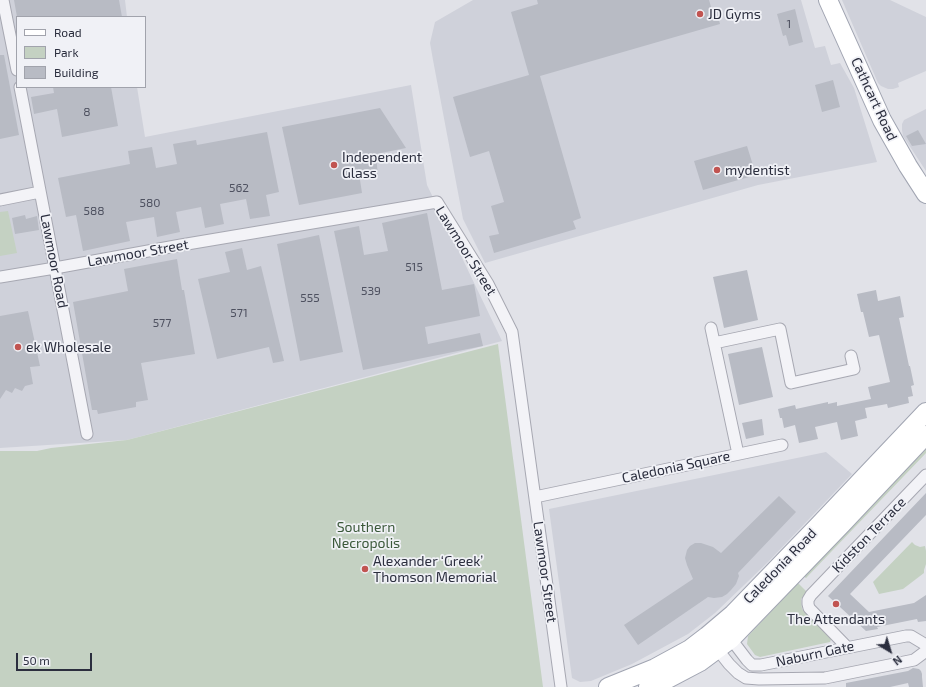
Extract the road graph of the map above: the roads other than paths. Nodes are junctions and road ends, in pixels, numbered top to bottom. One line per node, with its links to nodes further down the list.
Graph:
1 (4, 0): 3 (street)
2 (828, 0): 6 (main road, Cathcart Road)
3 (16, 65)
4 (20, 88): 5 (street, Lawmoor Road)
5 (40, 192): 7 (street); 8 (street, Lawmoor Road)
6 (926, 194)
7 (0, 200)
8 (55, 268): 9 (street, Lawmoor Street); 14 (street, Lawmoor Road); 19 (street, Lawmoor Street)
9 (0, 277)
10 (711, 328): 11 (street, Caledonia Square)
11 (714, 343): 12 (street); 17 (street, Caledonia Square)
12 (852, 356)
13 (926, 412): 20 (main road, Caledonia Road)
14 (87, 434)
15 (926, 435): 20 (main road, Caledonia Road)
16 (782, 445): 17 (street)
17 (738, 454): 19 (street, Caledonia Square)
18 (926, 475): 22 (street, Kidston Terrace)
19 (535, 497): 25 (street, Lawmoor Street)
20 (719, 637): 22 (street, Naburn Gate); 24 (street, Naburn Gate); 26 (main road, Caledonia Road); 27 (main road, Caledonia Road)
21 (926, 645): 22 (street, Naburn Gate)
22 (847, 647)
23 (926, 651): 24 (street, Naburn Gate)
24 (807, 683)
25 (561, 687)
26 (608, 687)
27 (648, 687)

